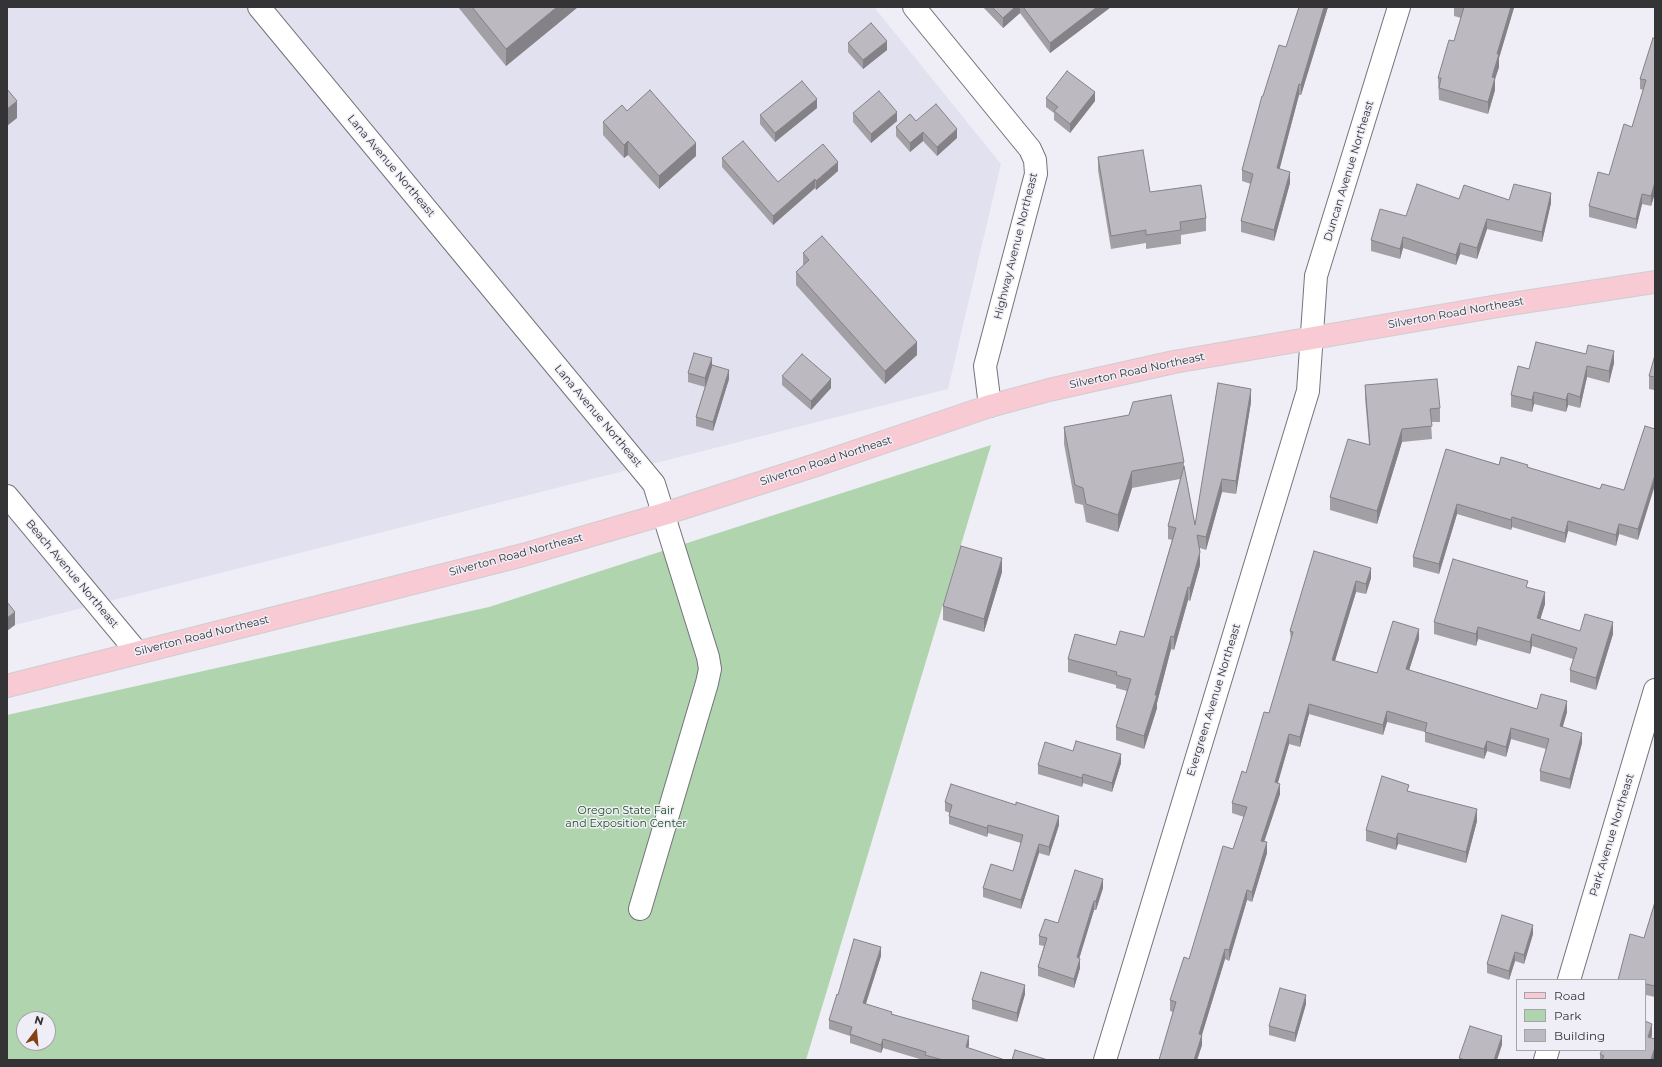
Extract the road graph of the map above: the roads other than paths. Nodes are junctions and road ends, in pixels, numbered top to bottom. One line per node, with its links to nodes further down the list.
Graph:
1 (259, 7): 8 (street, Lana Avenue Northeast)
2 (914, 7): 6 (street, Highway Avenue Northeast)
3 (1399, 7): 5 (street, Duncan Avenue Northeast)
4 (1655, 282): 5 (main road, Silverton Road Northeast)
5 (1312, 338): 6 (main road, Silverton Road Northeast); 14 (street, Evergreen Avenue Northeast)
6 (990, 406): 8 (main road, Silverton Road Northeast)
7 (7, 496): 9 (street, Beach Avenue Northeast)
8 (664, 514): 9 (main road, Silverton Road Northeast); 12 (street, Lana Avenue Northeast)
9 (137, 652): 10 (main road, Silverton Road Northeast)
10 (7, 686)
11 (1655, 690): 13 (street, Park Avenue Northeast)
12 (640, 909)
13 (1570, 979)
14 (1105, 1060)

